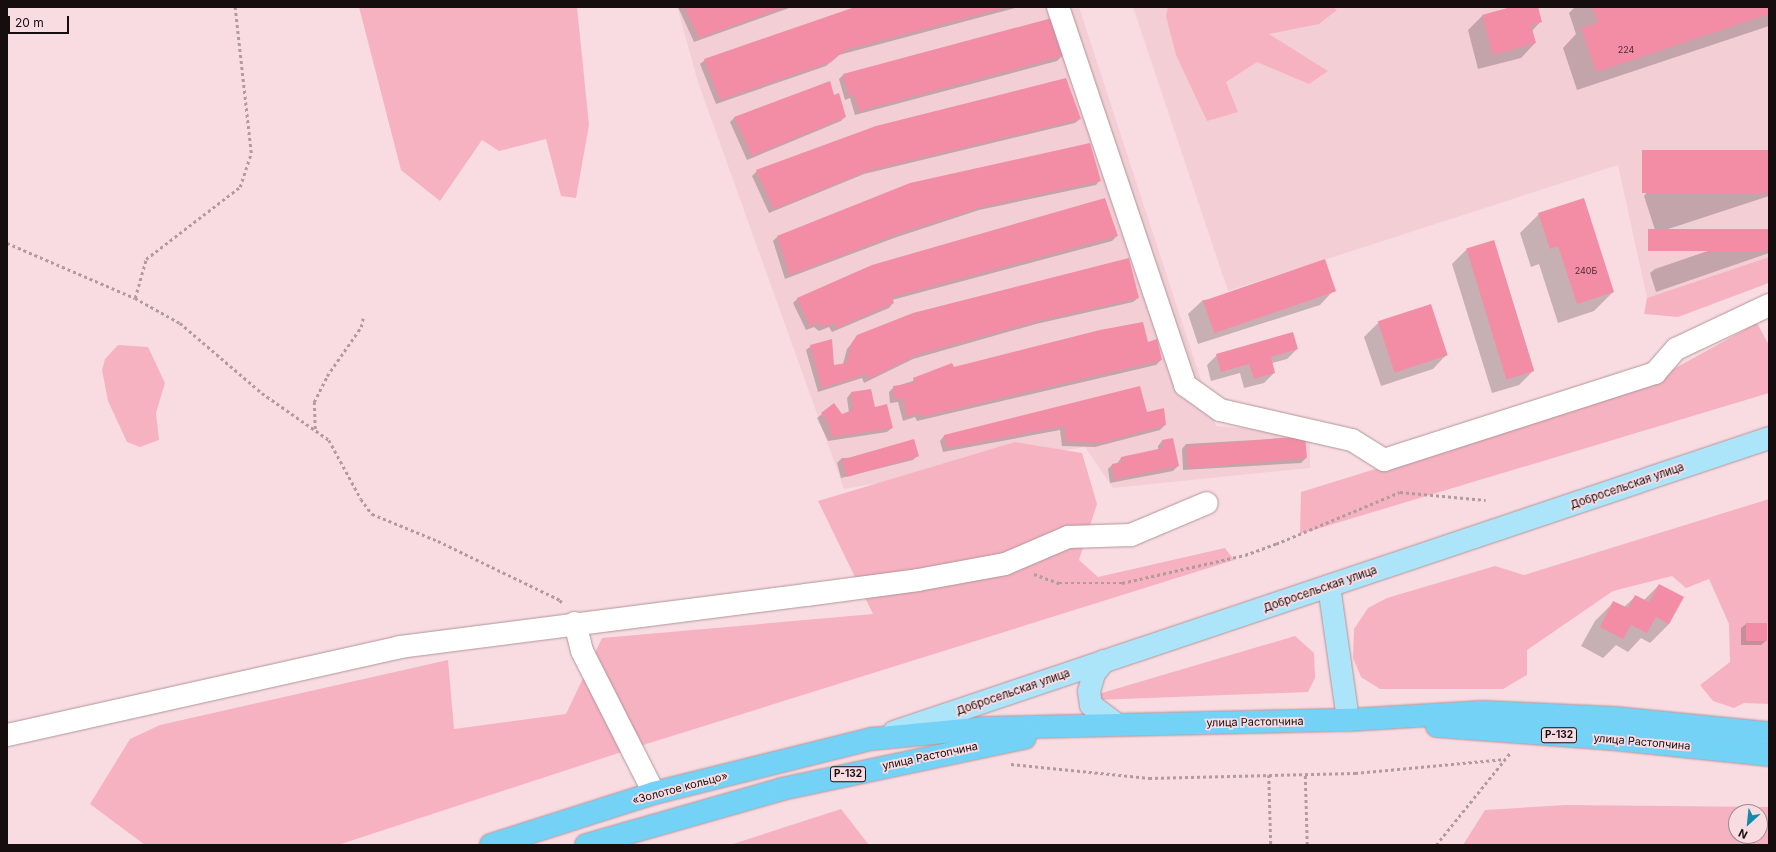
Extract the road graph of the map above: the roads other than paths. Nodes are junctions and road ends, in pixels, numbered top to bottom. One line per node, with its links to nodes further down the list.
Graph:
1 (1058, 7): 2 (lane)
2 (1769, 305)
3 (1769, 438): 5 (main road, Добросельская улица)
4 (1207, 503): 6 (lane)
5 (1329, 586): 7 (main road, Добросельская улица); 8 (main road)
6 (575, 623): 11 (lane); 14 (lane)
7 (1104, 661): 9 (main road); 12 (main road, Добросельская улица)
8 (1348, 720): 9 (highway, улица Растопчина / Р-132); 10 (highway, улица Растопчина / Р-132); 13 (highway, улица Растопчина / Р-132)
9 (1115, 723): 12 (highway, улица Растопчина / Р-132); 16 (highway, улица Растопчина / Р-132)
10 (1769, 732)
11 (7, 735)
12 (871, 739): 14 (highway, «Золотое кольцо» / Р-132)
13 (1769, 755)
14 (654, 793): 15 (highway, «Золотое кольцо» / Р-132)
15 (491, 845)
16 (586, 845)

